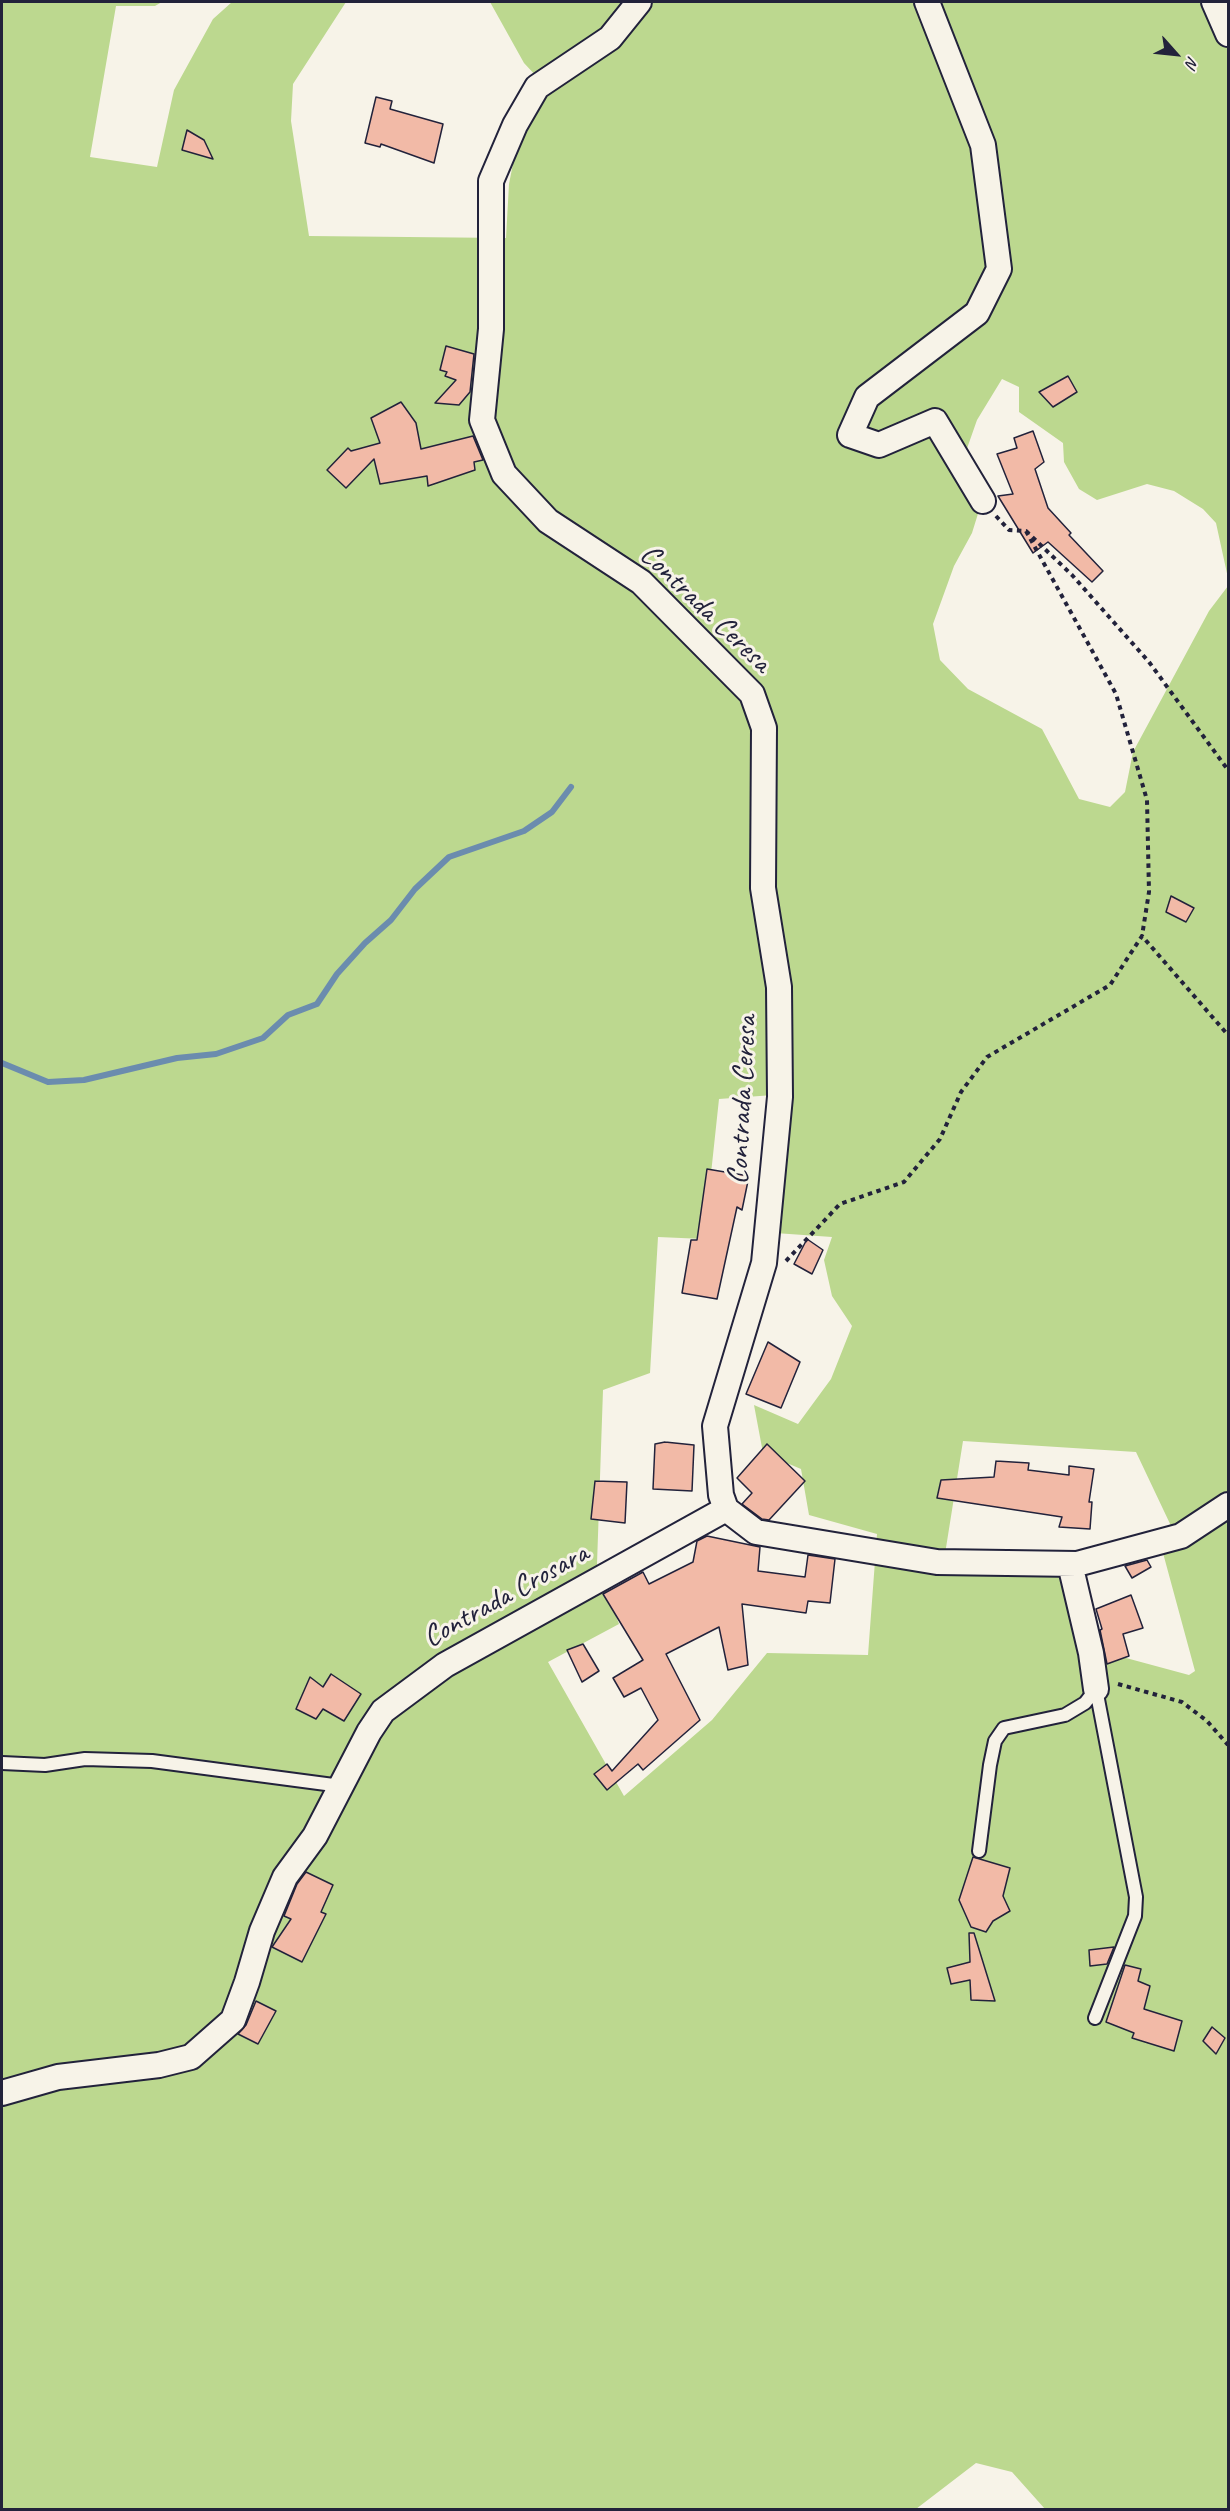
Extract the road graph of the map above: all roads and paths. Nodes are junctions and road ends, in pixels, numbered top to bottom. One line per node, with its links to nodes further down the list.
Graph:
1 (639, 2): 12 (street, Contrada Ceresa)
2 (927, 2): 5 (street)
3 (1214, 2): 4 (street)
4 (1228, 34)
5 (983, 501): 6 (path)
6 (1026, 531): 7 (path); 8 (path)
7 (1228, 770)
8 (1142, 936): 9 (path); 10 (path)
9 (1228, 1035)
10 (783, 1267)
11 (1228, 1505): 13 (street)
12 (726, 1509): 13 (street); 17 (street, Contrada Crosara)
13 (1070, 1564): 14 (street)
14 (1095, 1683): 15 (path); 18 (lane); 19 (lane)
15 (1228, 1745)
16 (2, 1763): 17 (lane)
17 (341, 1786): 20 (street, Contrada Crosara)
18 (979, 1851)
19 (1095, 2018)
20 (2, 2093)

